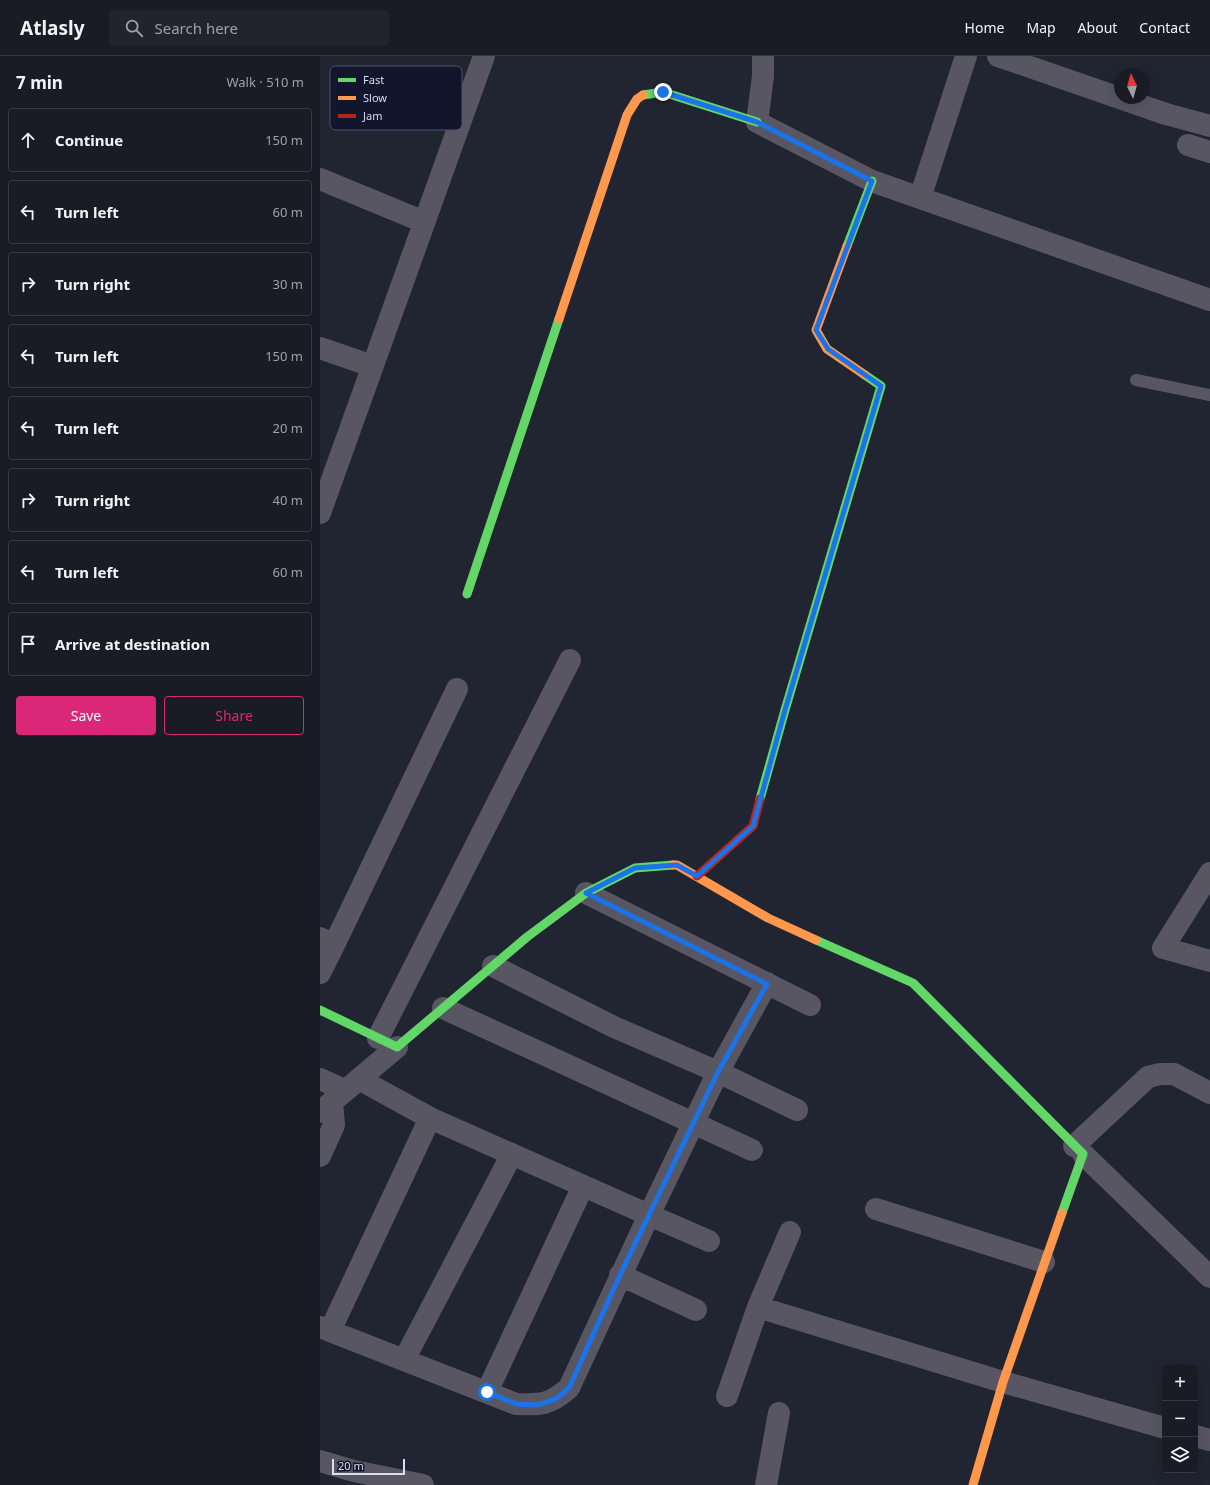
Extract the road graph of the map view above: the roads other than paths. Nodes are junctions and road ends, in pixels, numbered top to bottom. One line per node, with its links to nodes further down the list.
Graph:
1 (484, 56): 5 (street)
2 (763, 56): 6 (street)
3 (966, 56): 13 (street)
4 (998, 56): 7 (street)
5 (462, 117)
6 (757, 122): 12 (street); 21 (street)
7 (1210, 126)
8 (457, 130): 14 (street)
9 (1188, 145): 10 (street)
10 (1210, 152)
11 (320, 179): 14 (street)
12 (872, 181): 13 (street); 25 (street)
13 (920, 198): 15 (street)
14 (424, 222): 17 (street)
15 (1210, 300)
16 (320, 348): 17 (street)
17 (372, 366): 20 (street)
18 (1136, 380): 19 (lane)
19 (1210, 395)
20 (320, 513)
21 (467, 594)
22 (570, 660): 35 (street)
23 (457, 689): 27 (street)
24 (1210, 873): 28 (street)
25 (697, 876): 26 (street); 45 (street)
26 (586, 893): 29 (street); 31 (street)
27 (327, 942): 30 (street)
28 (1210, 961)
29 (493, 966): 33 (street); 37 (street)
30 (320, 973)
31 (767, 984): 32 (street); 37 (street)
32 (810, 1005)
33 (443, 1008): 36 (street); 43 (street)
34 (320, 1010): 35 (street)
35 (378, 1038): 36 (street)
36 (397, 1047): 40 (street)
37 (718, 1072): 41 (street); 43 (street)
38 (320, 1079): 40 (street)
39 (1210, 1093): 45 (street)
40 (339, 1096): 42 (street); 47 (street)
41 (797, 1110)
42 (430, 1118): 46 (street); 58 (street)
43 (693, 1124): 44 (street); 50 (street)
44 (752, 1150)
45 (1078, 1150): 53 (street); 55 (street)
46 (512, 1154): 48 (street); 59 (street)
47 (320, 1156)
48 (583, 1186): 50 (street); 61 (street)
49 (876, 1209): 53 (street)
50 (649, 1215): 52 (street); 54 (street)
51 (790, 1232): 56 (street)
52 (709, 1241)
53 (1044, 1262): 60 (street)
54 (620, 1275): 57 (street); 61 (street)
55 (1210, 1277)
56 (758, 1307): 60 (street); 62 (street)
57 (696, 1310)
58 (325, 1329): 59 (street)
59 (404, 1360): 61 (street)
60 (1003, 1382): 64 (street); 71 (street)
61 (487, 1392)
62 (727, 1396)
63 (779, 1413): 70 (street)
64 (1162, 1427)
65 (1198, 1437): 66 (street)
66 (1210, 1440)
67 (320, 1461): 68 (street)
68 (351, 1478): 69 (street)
69 (423, 1485)
70 (766, 1485)
71 (973, 1485)

